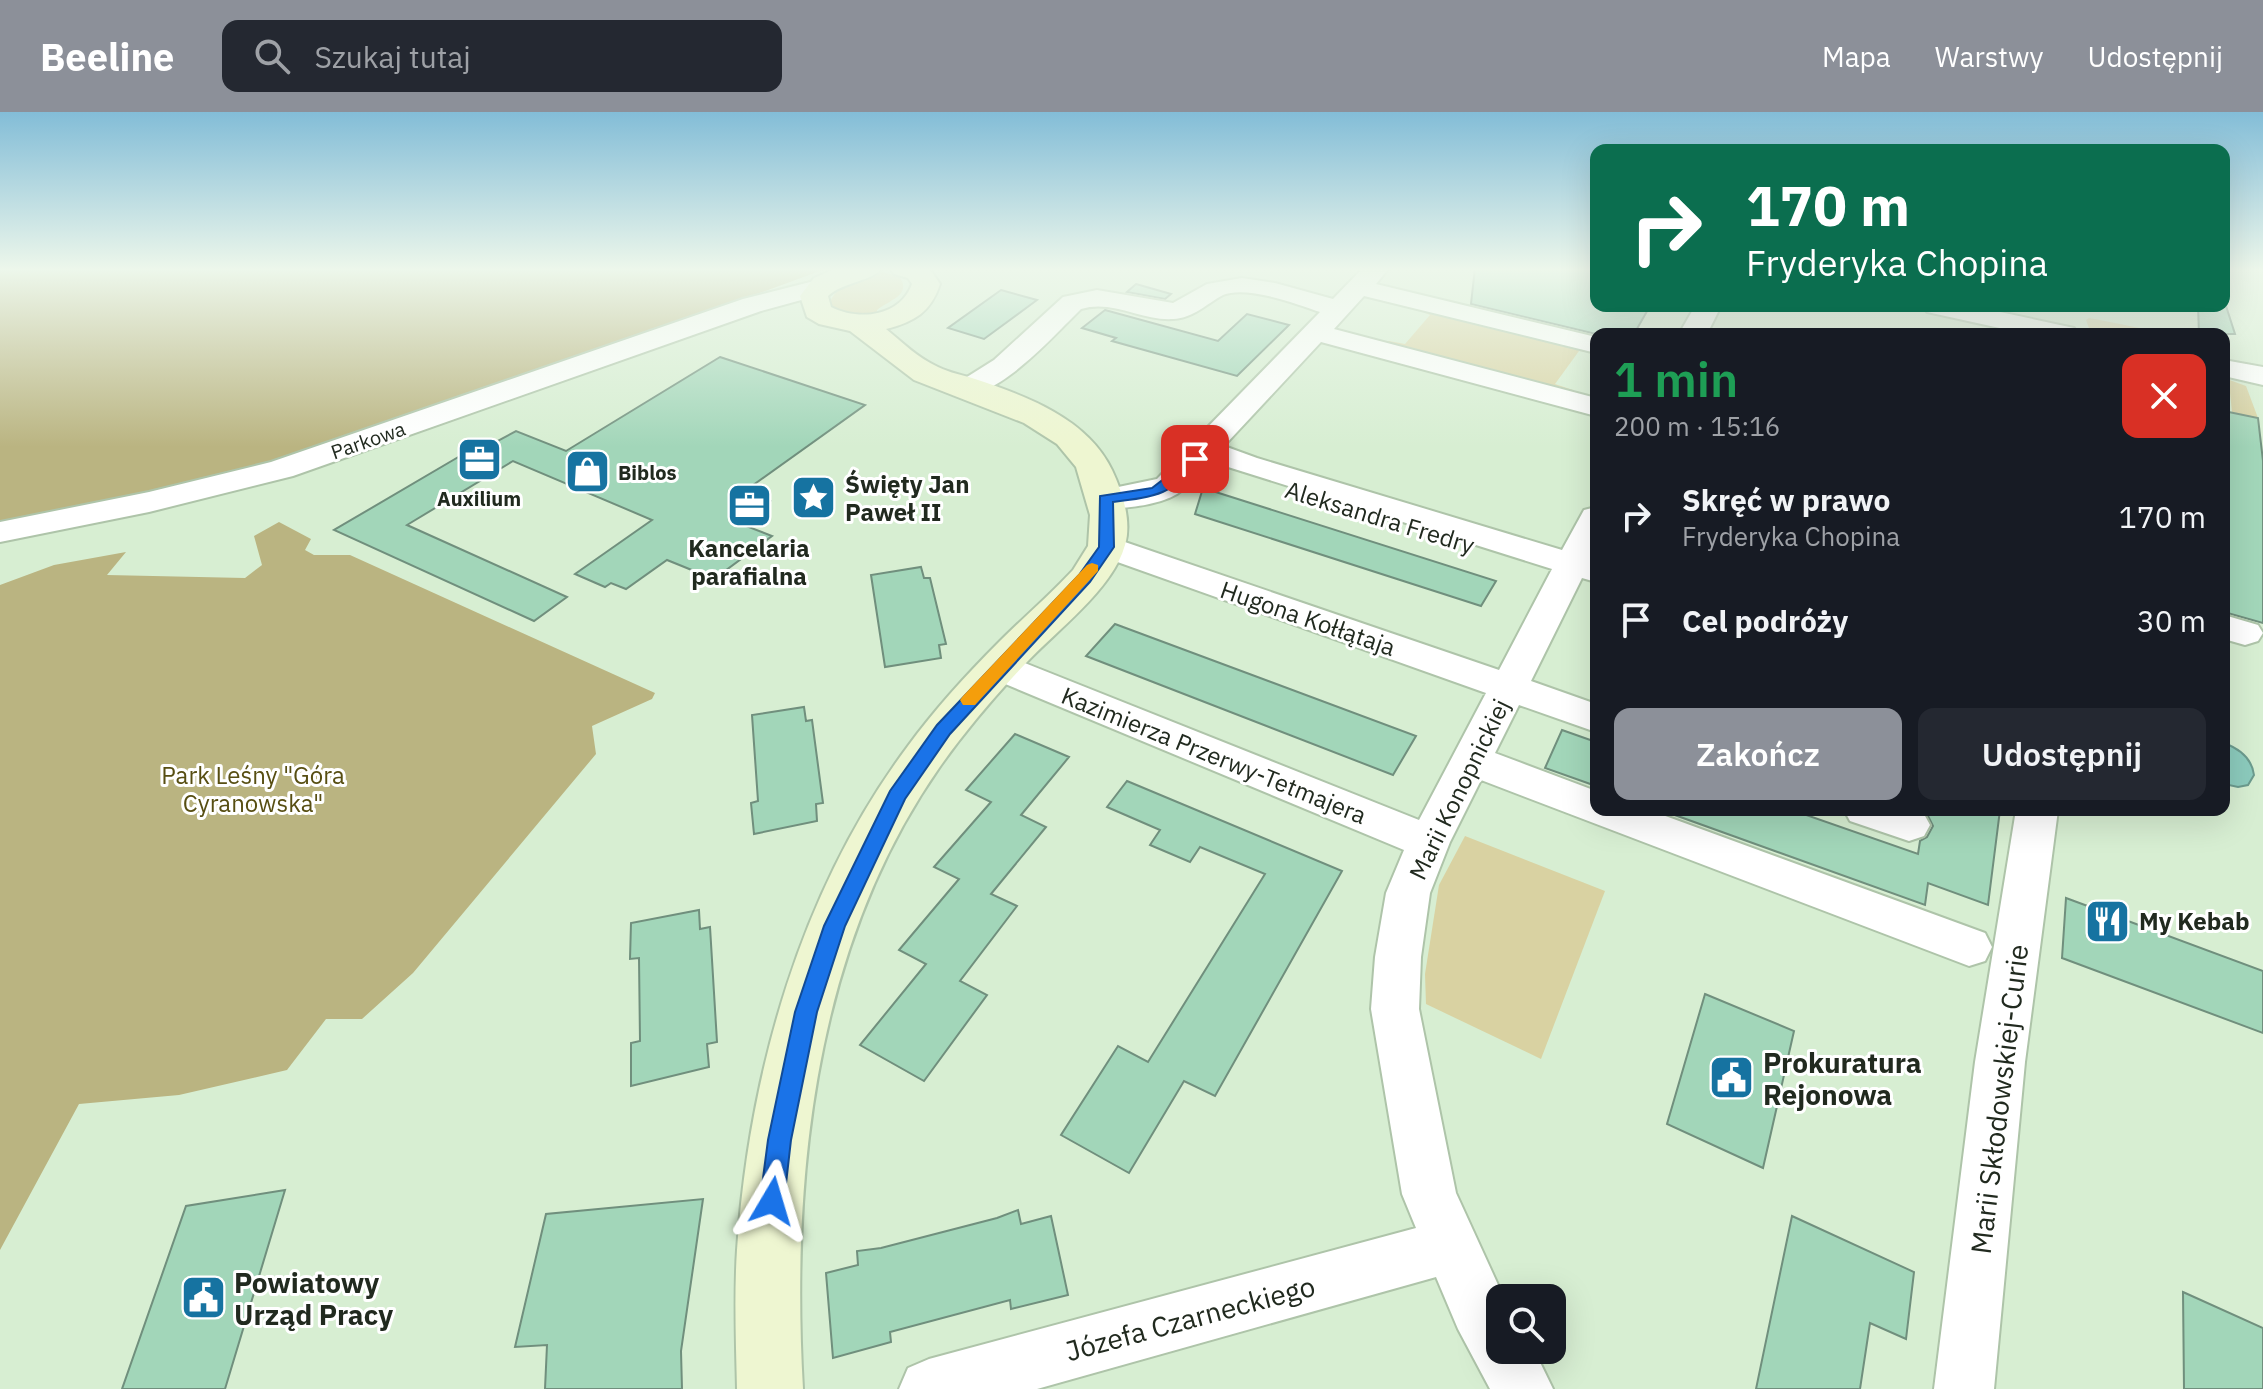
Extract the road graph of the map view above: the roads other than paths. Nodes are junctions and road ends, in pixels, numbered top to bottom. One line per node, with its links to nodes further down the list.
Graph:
1 (693, 328): 15 (street, Parkowa)
2 (864, 328): 11 (street)
3 (903, 328): 11 (street)
4 (1046, 328): 11 (street)
5 (1318, 328): 7 (street)
6 (1537, 328): 8 (street)
7 (1314, 332): 12 (street); 13 (street)
8 (1590, 343)
9 (2230, 369): 10 (street)
10 (2263, 376)
11 (964, 386): 14 (street)
12 (1590, 405)
13 (1208, 445): 14 (street); 18 (street, Aleksandra Fredry)
14 (1105, 499): 17 (street)
15 (0, 532)
16 (1590, 533): 18 (street, Marii Konopnickiej)
17 (1107, 547): 19 (street); 20 (street, Hugona Kołłątaja)
18 (1577, 569): 20 (street, Marii Konopnickiej)
19 (999, 667): 28 (street, Kazimierza Przerwy-Tetmajera); 31 (street)
20 (1509, 688): 21 (street, Hugona Kołłątaja); 22 (street, Marii Konopnickiej)
21 (1590, 716)
22 (1470, 760): 23 (street); 28 (street, Marii Konopnickiej)
23 (1590, 805)
24 (1620, 816): 29 (street)
25 (1883, 816): 27 (street)
26 (2036, 816): 34 (street, Marii Skłodowskiej-Curie)
27 (1909, 825)
28 (1429, 842): 30 (street, Marii Konopnickiej)
29 (1969, 947)
30 (1449, 1244): 32 (street, Józefa Czarneckiego); 33 (street, Marii Konopnickiej)
31 (770, 1389)
32 (929, 1389)
33 (1523, 1389)
34 (1964, 1389)

